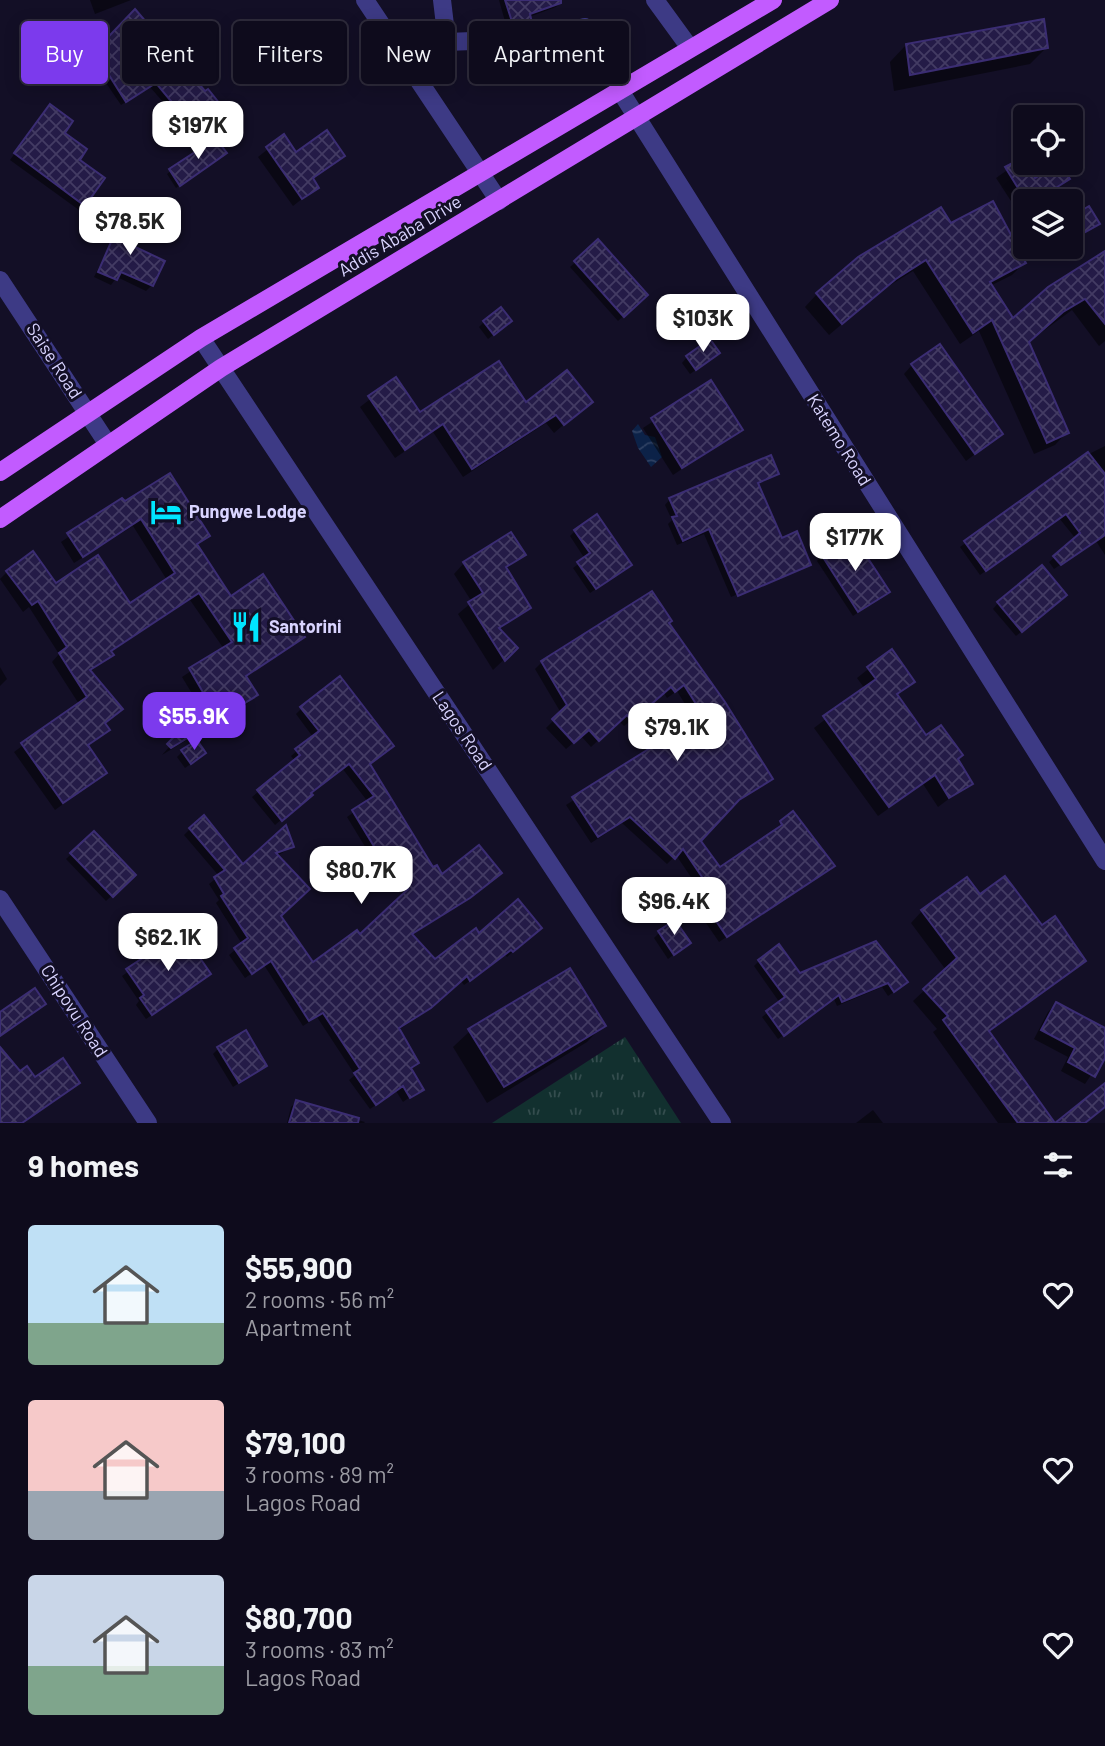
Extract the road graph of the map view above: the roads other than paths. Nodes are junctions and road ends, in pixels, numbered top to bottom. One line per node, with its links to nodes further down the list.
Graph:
1 (365, 0): 6 (street)
2 (442, 0): 7 (street)
3 (773, 0): 8 (main road, Addis Ababa Drive)
4 (830, 0): 11 (main road, Addis Ababa Drive)
5 (664, 3): 8 (street)
6 (379, 21)
7 (444, 21)
8 (690, 48): 10 (main road, Addis Ababa Drive)
9 (422, 84): 12 (street)
10 (619, 89): 11 (street, Katemo Road); 12 (main road, Addis Ababa Drive)
11 (634, 116): 13 (main road, Addis Ababa Drive); 21 (street, Katemo Road)
12 (482, 171): 13 (street); 15 (main road, Addis Ababa Drive)
13 (499, 201): 16 (main road, Addis Ababa Drive)
14 (0, 280): 17 (street, Saise Road)
15 (201, 338): 16 (street, Lagos Road); 17 (main road, Addis Ababa Drive)
16 (221, 368): 18 (main road, Addis Ababa Drive); 24 (street, Lagos Road)
17 (87, 412): 18 (street, Saise Road); 19 (main road, Addis Ababa Drive)
18 (107, 443): 20 (main road, Addis Ababa Drive)
19 (0, 472)
20 (0, 519)
21 (1105, 861)
22 (0, 899): 23 (street, Chipovu Road)
23 (148, 1123)
24 (722, 1123)

